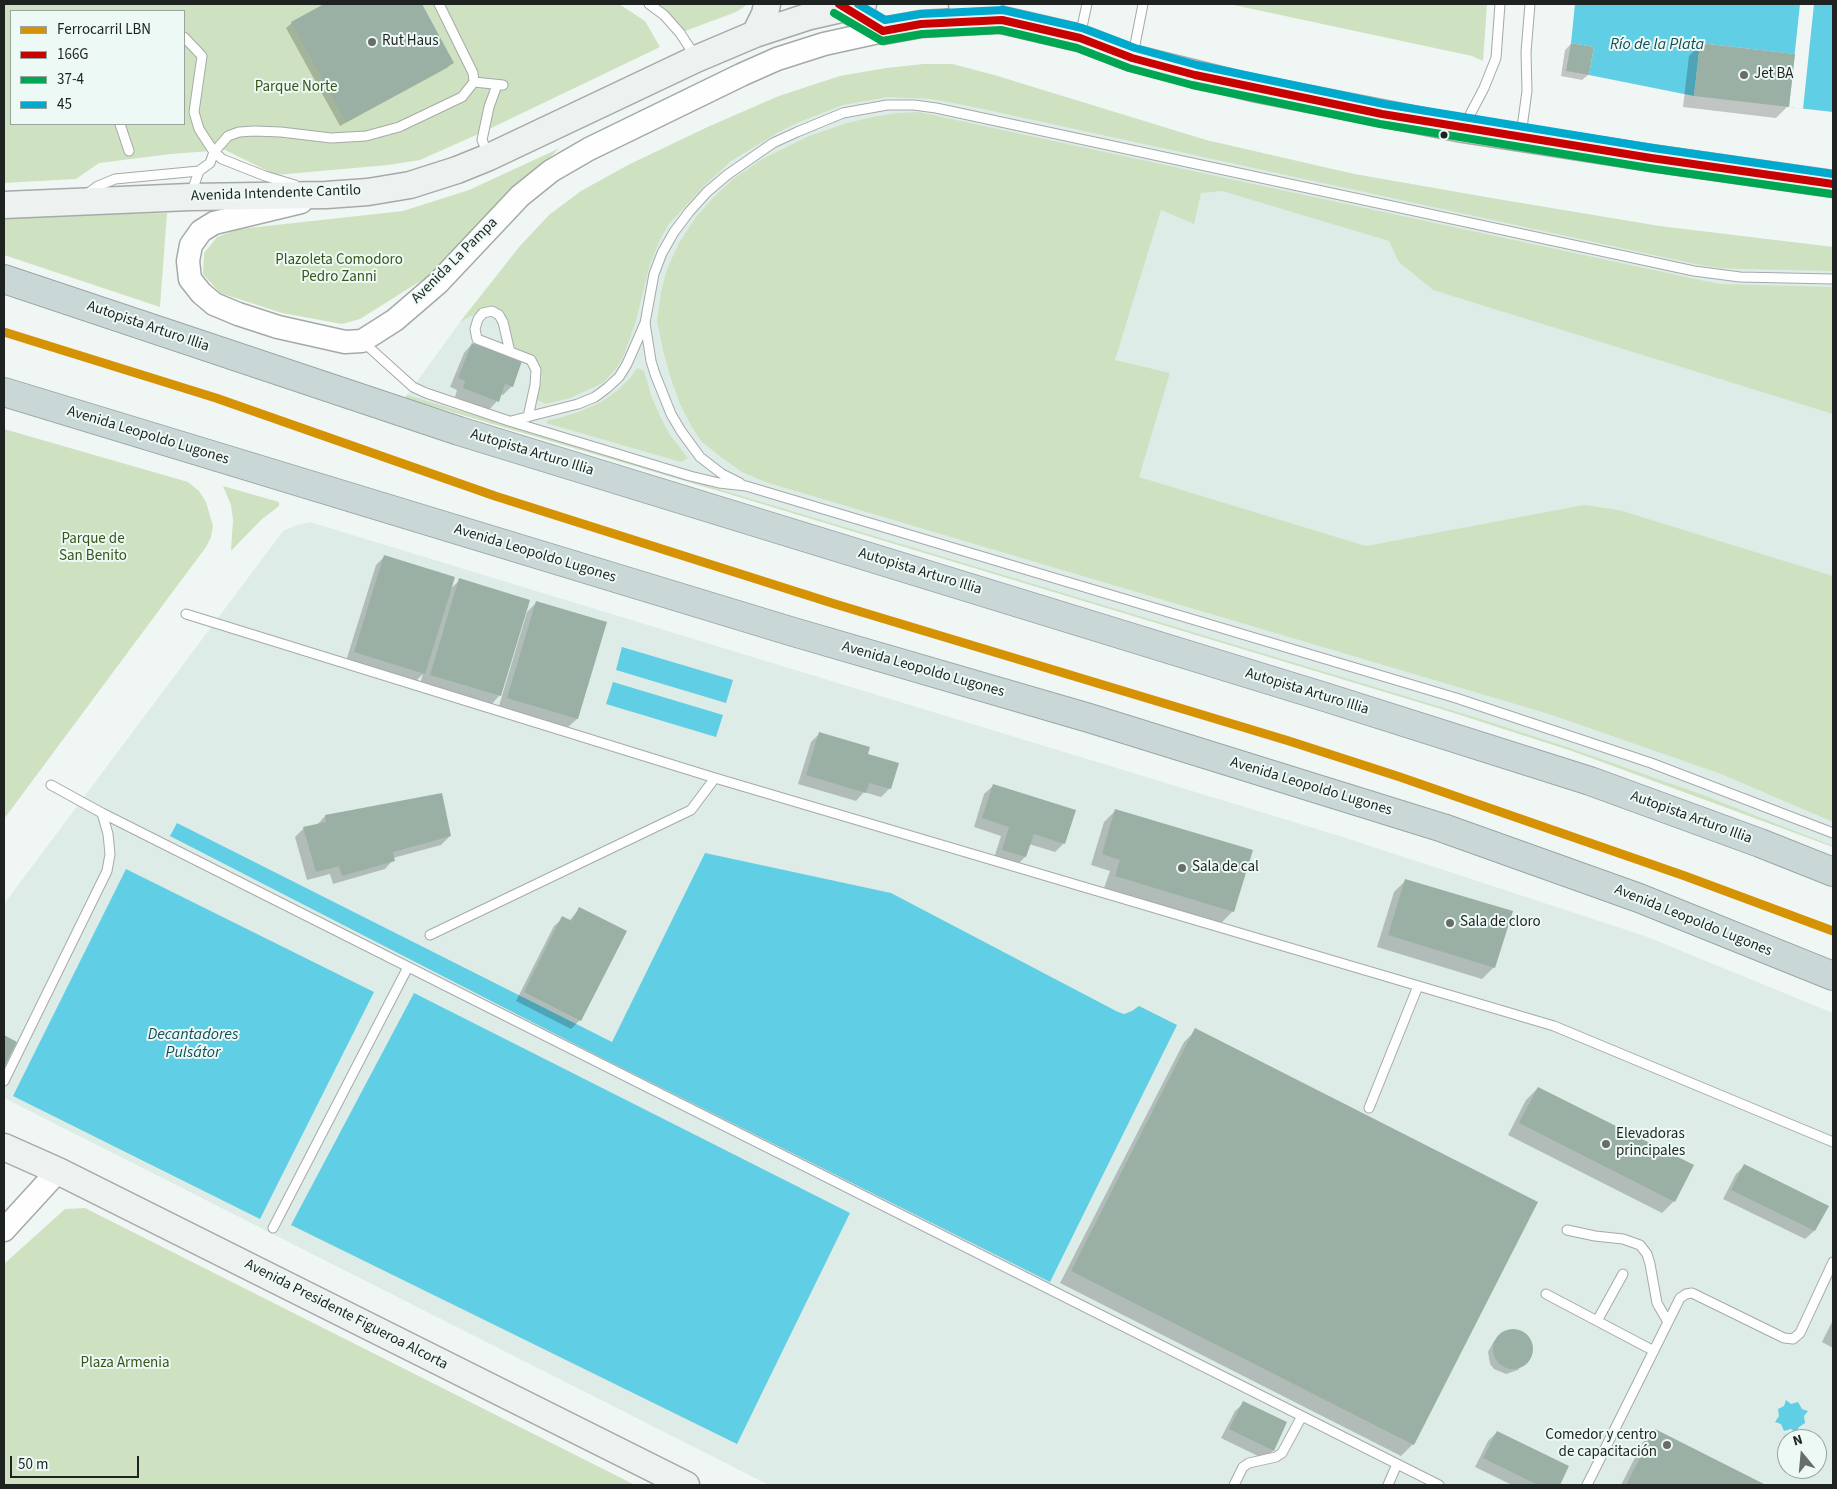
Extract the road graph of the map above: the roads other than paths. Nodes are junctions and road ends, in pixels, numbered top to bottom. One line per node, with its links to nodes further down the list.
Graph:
1 (440, 4): 17 (lane)
2 (650, 4): 16 (lane)
3 (767, 4): 12 (main road)
4 (962, 4): 10 (main road)
5 (1088, 4): 14 (lane)
6 (1144, 4): 15 (lane)
7 (1500, 4): 19 (lane)
8 (1530, 4): 20 (lane)
9 (849, 5): 11 (main road); 12 (main road)
10 (1002, 20): 11 (main road); 14 (main road)
11 (883, 31): 33 (street, Avenida La Pampa)
12 (755, 34): 16 (main road, Avenida Intendente Cantilo)
13 (185, 38): 22 (lane)
14 (1080, 38): 15 (main road)
15 (1132, 58): 19 (main road)
16 (696, 59): 23 (main road, Avenida Intendente Cantilo)
17 (474, 82): 22 (lane); 23 (lane)
18 (120, 125): 21 (lane)
19 (1462, 128): 20 (main road)
20 (1521, 138): 25 (main road)
21 (129, 151)
22 (214, 152): 24 (lane); 26 (lane)
23 (489, 157): 26 (main road, Avenida Intendente Cantilo)
24 (199, 171): 27 (lane); 28 (lane)
25 (1833, 184)
26 (326, 195): 27 (main road, Avenida Intendente Cantilo); 33 (street)
27 (190, 197): 28 (main road, Avenida Intendente Cantilo)
28 (79, 202): 29 (main road, Avenida Intendente Cantilo)
29 (4, 204)
30 (4, 279): 44 (highway, Autopista Arturo Illia)
31 (1833, 279): 32 (lane)
32 (645, 323): 36 (lane); 38 (lane)
33 (362, 341): 37 (lane)
34 (510, 352): 34 (lane); 36 (lane)
35 (4, 392): 47 (highway, Avenida Leopoldo Lugones)
36 (528, 417): 37 (lane)
37 (509, 421): 38 (lane)
38 (746, 486): 43 (lane)
39 (186, 614): 40 (lane)
40 (716, 778): 45 (lane); 48 (lane)
41 (51, 785): 42 (lane)
42 (102, 813): 46 (lane); 49 (lane)
43 (1833, 833)
44 (1833, 872)
45 (430, 935)
46 (408, 967): 54 (lane); 63 (lane)
47 (1833, 976)
48 (1418, 986): 50 (lane); 51 (lane)
49 (4, 1081)
50 (1369, 1108)
51 (1833, 1142)
52 (4, 1147): 53 (main road, Avenida Presidente Figueroa Alcorta)
53 (58, 1171): 55 (street); 65 (main road, Avenida Presidente Figueroa Alcorta)
54 (273, 1228)
55 (4, 1230)
56 (1567, 1230): 61 (lane)
57 (1833, 1262): 61 (lane)
58 (1623, 1274): 60 (lane)
59 (1546, 1294): 60 (lane)
60 (1597, 1321): 62 (lane)
61 (1668, 1322): 62 (lane)
62 (1654, 1351): 69 (lane)
63 (1302, 1416): 64 (lane); 66 (lane)
64 (1397, 1464): 67 (lane); 68 (lane)
65 (686, 1485)
66 (1234, 1485)
67 (1388, 1485)
68 (1439, 1485)
69 (1587, 1485)

